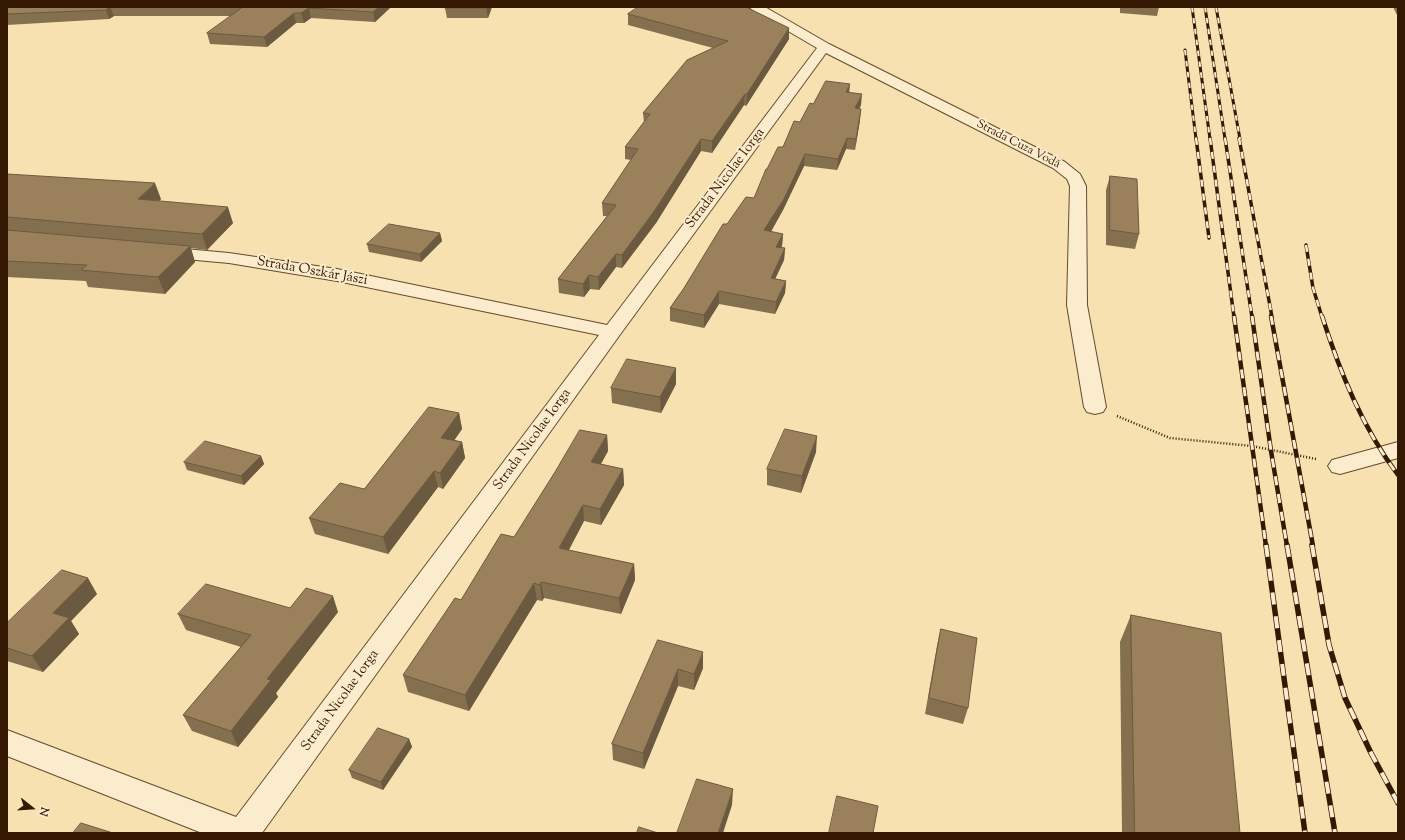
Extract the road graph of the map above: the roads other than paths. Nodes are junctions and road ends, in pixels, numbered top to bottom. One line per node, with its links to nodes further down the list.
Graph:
1 (756, 7): 2 (street, Strada Cuza Vodă)
2 (824, 47): 4 (street, Strada Nicolae Iorga); 5 (street, Strada Cuza Vodă)
3 (150, 251): 4 (street, Strada Oszkár Jászi)
4 (612, 332): 10 (street, Strada Nicolae Iorga)
5 (1095, 407)
6 (1398, 450): 7 (street)
7 (1340, 466)
8 (7, 744): 9 (street)
9 (240, 833)
10 (243, 833)

